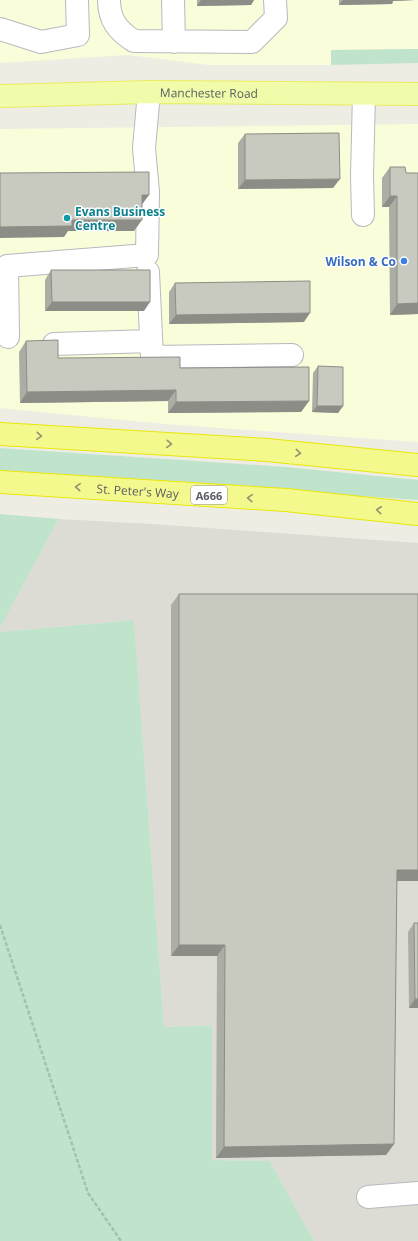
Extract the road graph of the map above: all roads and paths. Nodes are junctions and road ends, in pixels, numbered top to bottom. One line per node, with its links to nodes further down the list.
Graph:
1 (77, 0): 5 (lane)
2 (109, 0): 6 (lane)
3 (173, 0): 6 (lane)
4 (275, 0): 6 (lane)
5 (0, 29)
6 (174, 42)
7 (149, 92): 8 (main road, Manchester Road); 10 (main road, Manchester Road); 12 (lane)
8 (364, 94): 9 (main road, Manchester Road); 11 (lane)
9 (418, 94)
10 (0, 96)
11 (363, 215)
12 (147, 255): 13 (lane); 14 (lane)
13 (8, 338)
14 (151, 341): 15 (lane); 16 (lane)
15 (54, 344)
16 (292, 355)
17 (0, 434): 18 (highway, one-way to 18)
18 (418, 464)
19 (0, 482): 20 (highway, St. Peter's Way / A666, one-way to 19)
20 (418, 514)
21 (0, 925): 24 (path)
22 (418, 1193): 23 (lane)
23 (368, 1197)
24 (122, 1241)

